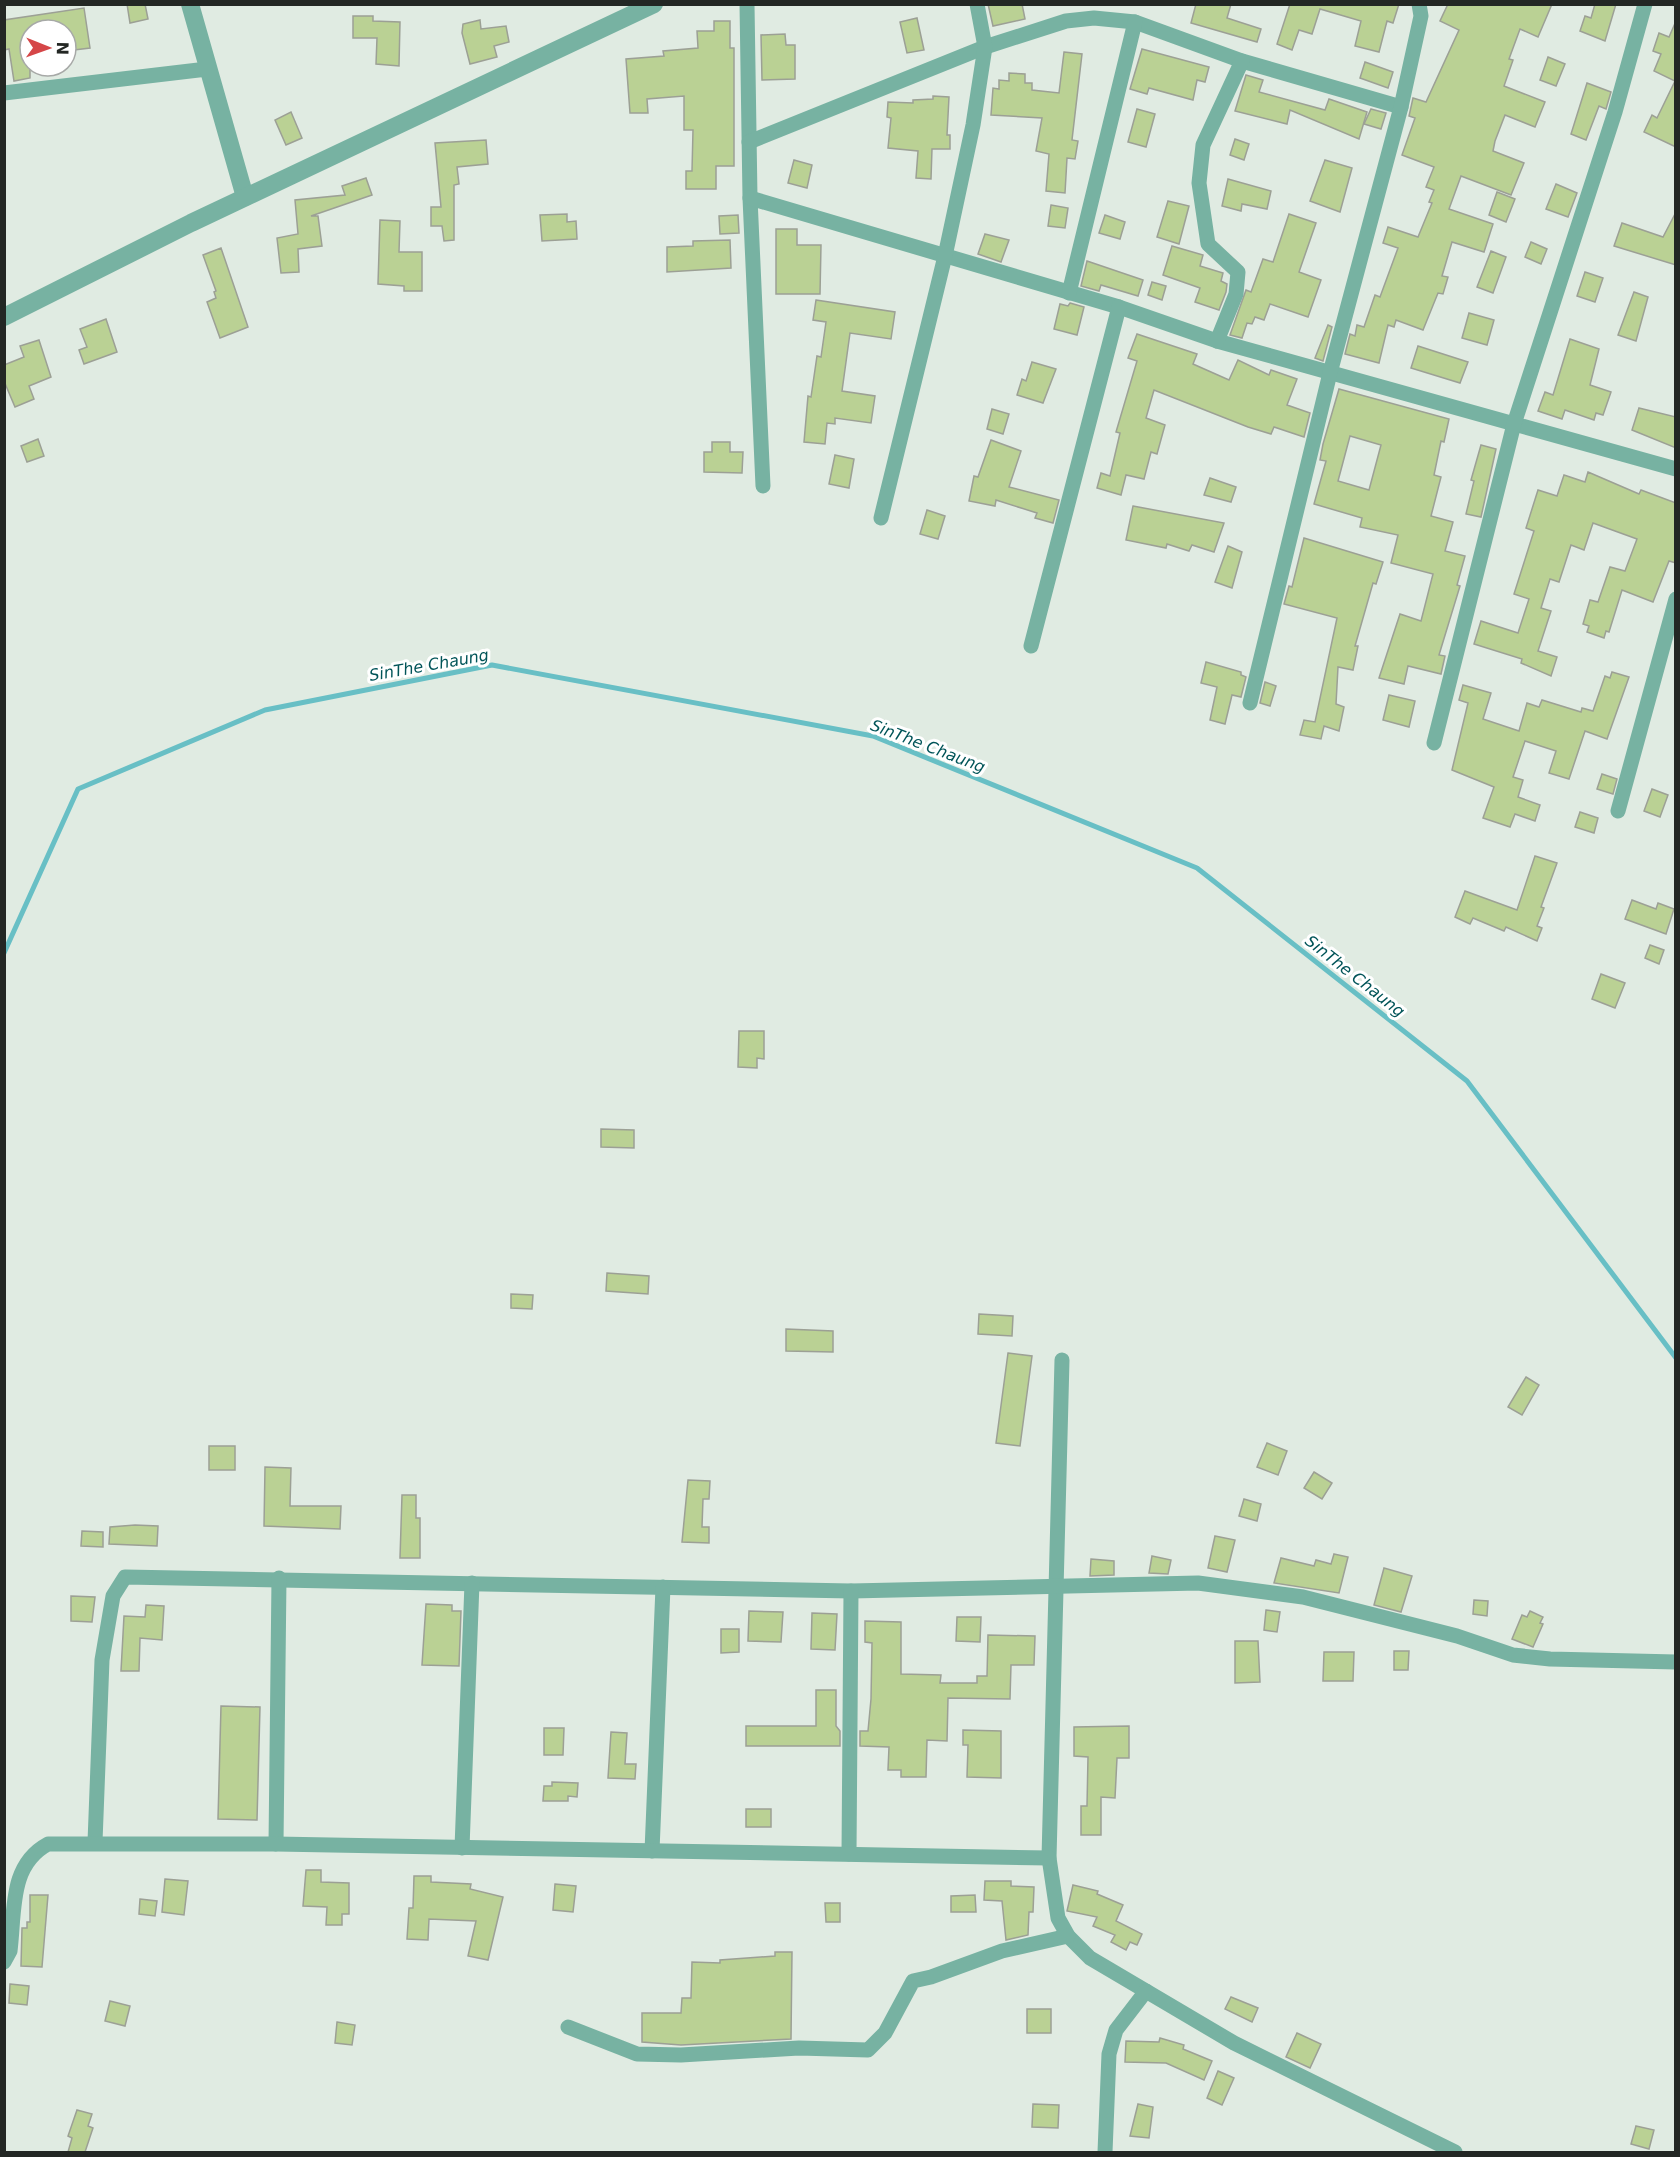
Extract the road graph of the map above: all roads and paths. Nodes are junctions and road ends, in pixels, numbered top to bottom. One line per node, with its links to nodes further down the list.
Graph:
1 (190, 4): 10 (street)
2 (654, 4): 14 (street)
3 (747, 4): 13 (street)
4 (977, 4): 8 (street)
5 (1419, 4): 12 (street)
6 (1645, 4): 22 (street)
7 (1135, 22): 8 (street); 9 (street); 17 (street)
8 (985, 47): 13 (street); 16 (street)
9 (1242, 60): 12 (street); 20 (street)
10 (207, 69): 11 (street); 14 (street)
11 (4, 93)
12 (1401, 107): 21 (street)
13 (749, 142): 15 (street)
14 (245, 197): 19 (street)
15 (750, 198): 16 (street); 24 (street)
16 (945, 256): 17 (street); 25 (street)
17 (1069, 292): 18 (street)
18 (1119, 307): 20 (street); 27 (street)
19 (4, 317)
20 (1217, 341): 21 (street)
21 (1330, 373): 22 (street); 28 (street)
22 (1514, 424): 23 (street); 29 (street)
23 (1676, 469)
24 (763, 486)
25 (881, 518)
26 (1676, 599): 30 (street)
27 (1030, 646)
28 (1250, 703)
29 (1434, 743)
30 (1618, 811)
31 (1062, 1360): 34 (street)
32 (279, 1578): 33 (street); 38 (street); 39 (street)
33 (472, 1583): 35 (street); 40 (street)
34 (1057, 1586): 36 (street); 37 (street); 43 (street)
35 (663, 1587): 36 (street); 41 (street)
36 (851, 1591): 42 (street)
37 (1676, 1662)
38 (95, 1842): 39 (street); 45 (street)
39 (276, 1844): 40 (street)
40 (462, 1848): 41 (street)
41 (652, 1851): 42 (street)
42 (849, 1854): 43 (street)
43 (1049, 1858): 44 (street)
44 (1068, 1936): 46 (street); 47 (street)
45 (4, 1962)
46 (1146, 1991): 48 (street); 49 (street)
47 (568, 2027)
48 (1105, 2152)
49 (1455, 2152)

